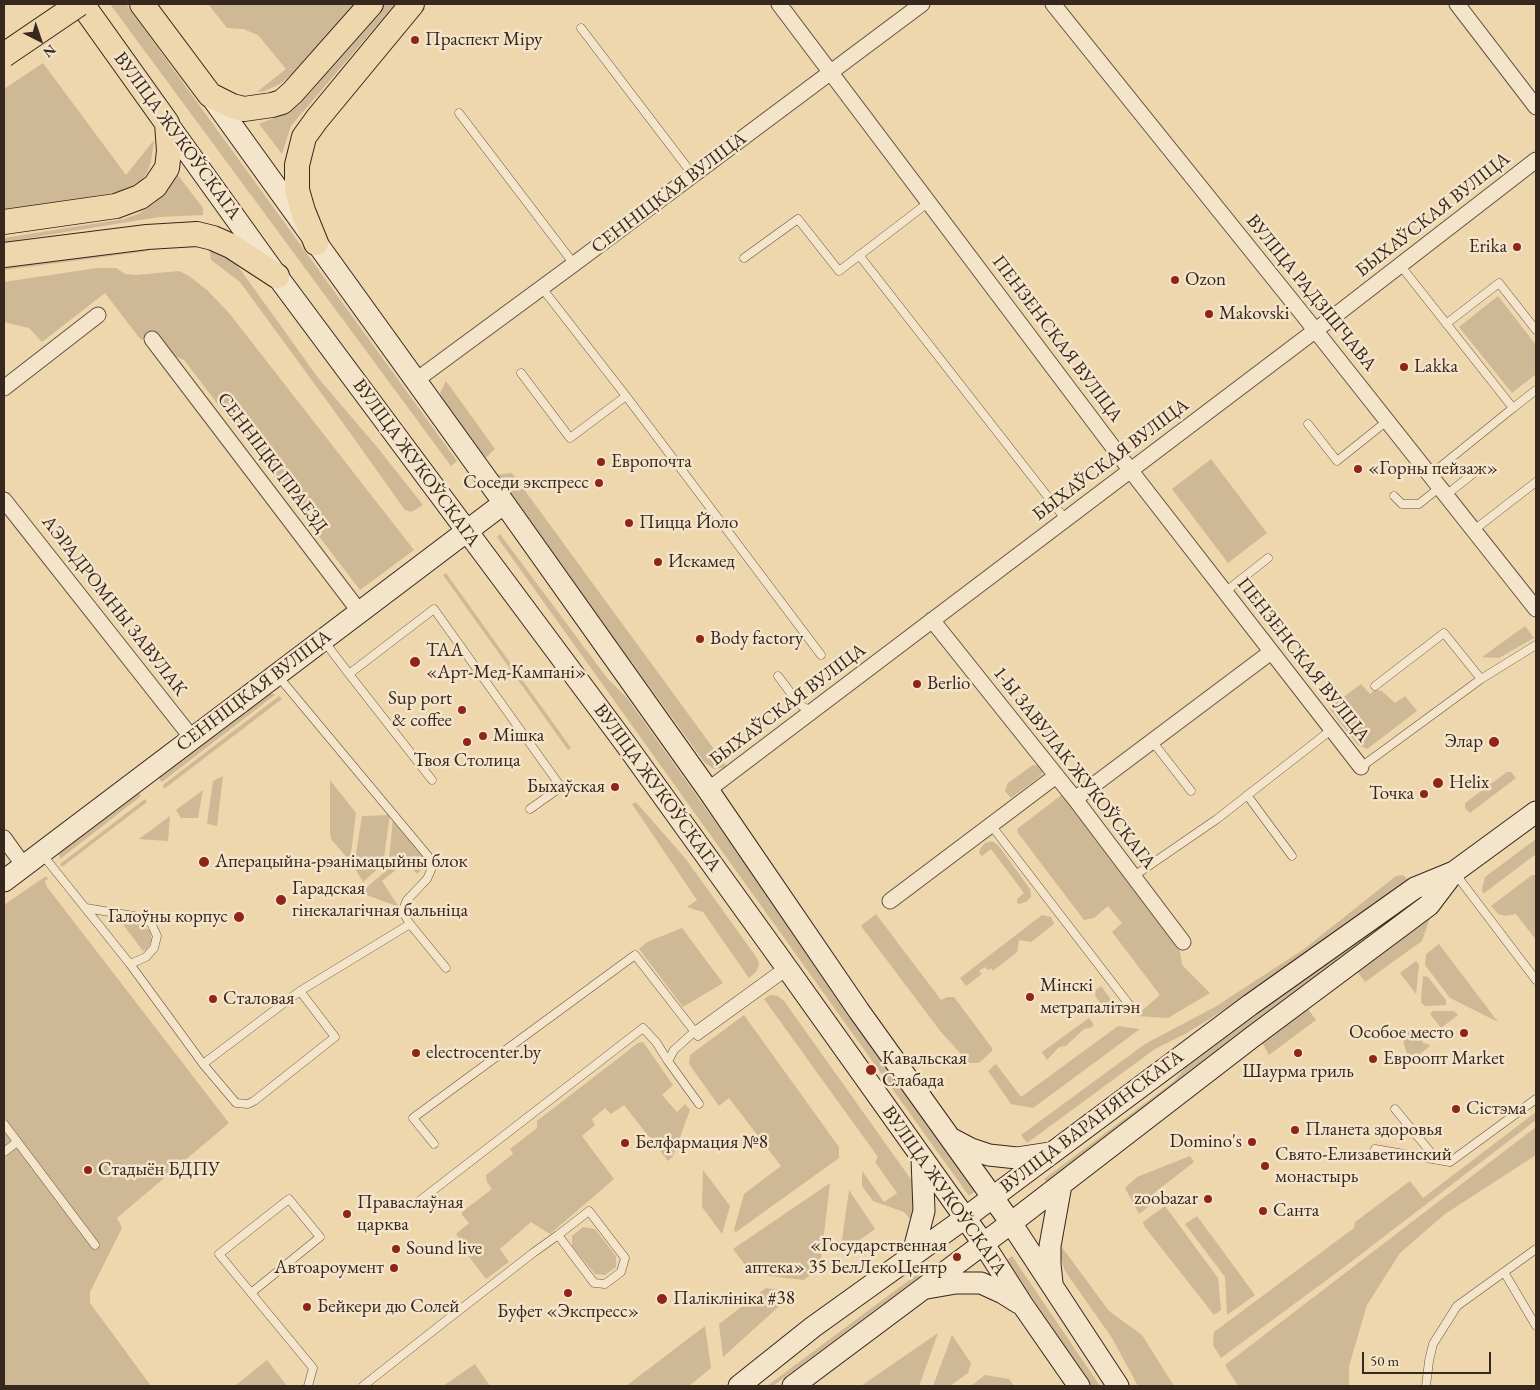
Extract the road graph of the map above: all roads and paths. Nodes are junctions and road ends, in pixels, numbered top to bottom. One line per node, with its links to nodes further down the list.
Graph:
1 (81, 4): 10 (main road, bridge); 15 (main road, ВУЛІЦА ЖУКОЎСКАГА)
2 (142, 4): 12 (main road, ВУЛІЦА ЖУКОЎСКАГА)
3 (371, 4): 12 (main road)
4 (412, 4): 20 (main road)
5 (779, 4): 11 (street, ПЕНЗЕНСКАЯ ВУЛІЦА)
6 (922, 4): 11 (street, СЕННІЦКАЯ ВУЛІЦА)
7 (1053, 4): 30 (street, ВУЛІЦА РАДЗІШЧАВА)
8 (1457, 4): 13 (street)
9 (581, 28): 17 (lane)
10 (4, 55)
11 (830, 71): 17 (street, СЕННІЦКАЯ ВУЛІЦА); 18 (street, ПЕНЗЕНСКАЯ ВУЛІЦА)
12 (210, 94): 20 (main road, ВУЛІЦА ЖУКОЎСКАГА)
13 (1536, 107)
14 (459, 113): 24 (lane)
15 (167, 123): 19 (main road); 26 (main road, ВУЛІЦА ЖУКОЎСКАГА)
16 (1536, 160): 25 (street, БЫХАЎСКАЯ ВУЛІЦА)
17 (693, 175): 24 (street, СЕННІЦКАЯ ВУЛІЦА)
18 (929, 202): 22 (lane); 42 (street, ПЕНЗЕНСКАЯ ВУЛІЦА)
19 (4, 222)
20 (316, 243): 34 (main road, ВУЛІЦА ЖУКОЎСКАГА)
21 (4, 255): 26 (main road)
22 (859, 255): 23 (lane); 49 (lane)
23 (744, 258)
24 (574, 264): 27 (street, СЕННІЦКАЯ ВУЛІЦА)
25 (1400, 265): 29 (lane); 30 (street, БЫХАЎСКАЯ ВУЛІЦА)
26 (277, 276): 51 (main road, ВУЛІЦА ЖУКОЎСКАГА)
27 (542, 288): 34 (street, СЕННІЦКАЯ ВУЛІЦА); 37 (lane)
28 (98, 315): 35 (street)
29 (1446, 324): 31 (lane); 38 (lane)
30 (1315, 330): 39 (street, ВУЛІЦА РАДЗІШЧАВА); 42 (street, БЫХАЎСКАЯ ВУЛІЦА)
31 (1536, 330)
32 (152, 339): 55 (street, СЕННІЦКІ ПРАЕЗД)
33 (521, 374): 37 (lane)
34 (415, 381): 48 (main road, ВУЛІЦА ЖУКОЎСКАГА)
35 (4, 388)
36 (1536, 390): 38 (lane)
37 (626, 396): 60 (lane)
38 (1513, 408): 43 (lane)
39 (1387, 421): 40 (lane); 43 (street, ВУЛІЦА РАДЗІШЧАВА)
40 (1308, 424)
41 (1479, 469): 45 (lane)
42 (1131, 471): 49 (street, БЫХАЎСКАЯ ВУЛІЦА); 53 (street, ПЕНЗЕНСКАЯ ВУЛІЦА)
43 (1430, 475): 45 (street, ВУЛІЦА РАДЗІШЧАВА)
44 (1536, 482): 50 (lane)
45 (1443, 491): 46 (lane); 50 (street, ВУЛІЦА РАДЗІШЧАВА)
46 (1394, 496)
47 (4, 500): 68 (street, АЭРАДРОМНЫ ЗАВУЛАК)
48 (504, 503): 51 (main road, СЕННІЦКАЯ ВУЛІЦА); 73 (main road, ВУЛІЦА ЖУКОЎСКАГА)
49 (1066, 520): 56 (street, БЫХАЎСКАЯ ВУЛІЦА)
50 (1474, 530): 54 (street, ВУЛІЦА РАДЗІШЧАВА)
51 (466, 531): 55 (main road, СЕННІЦКАЯ ВУЛІЦА); 93 (main road, ВУЛІЦА ЖУКОЎСКАГА)
52 (1268, 558): 53 (lane)
53 (1225, 592): 59 (street, ПЕНЗЕНСКАЯ ВУЛІЦА)
54 (1536, 609)
55 (359, 611): 57 (main road, СЕННІЦКАЯ ВУЛІЦА)
56 (932, 620): 66 (street, БЫХАЎСКАЯ ВУЛІЦА); 71 (street, 1-Ы ЗАВУЛАК ЖУКОЎСКАГА)
57 (323, 639): 61 (main road, СЕННІЦКАЯ ВУЛІЦА); 62 (lane)
58 (1536, 645): 64 (lane)
59 (1271, 652): 67 (street, ПЕНЗЕНСКАЯ ВУЛІЦА); 69 (street)
60 (821, 655)
61 (276, 674): 68 (main road, СЕННІЦКАЯ ВУЛІЦА); 89 (lane)
62 (350, 674): 72 (lane); 77 (lane)
63 (778, 676): 66 (lane)
64 (1481, 679): 65 (lane); 70 (lane)
65 (1375, 686)
66 (812, 712): 73 (street, БЫХАЎСКАЯ ВУЛІЦА)
67 (1331, 730): 70 (street, ПЕНЗЕНСКАЯ ВУЛІЦА); 75 (lane)
68 (192, 738): 81 (main road, СЕННІЦКАЯ ВУЛІЦА)
69 (1152, 741): 74 (lane); 76 (street)
70 (1360, 767)
71 (1056, 776): 76 (street, 1-Ы ЗАВУЛАК ЖУКОЎСКАГА); 79 (street)
72 (432, 780)
73 (708, 790): 104 (main road, ВУЛІЦА ЖУКОЎСКАГА)
74 (1191, 790)
75 (1247, 795): 82 (lane); 85 (lane)
76 (1075, 799): 85 (street, 1-Ы ЗАВУЛАК ЖУКОЎСКАГА)
77 (530, 809)
78 (1536, 812): 84 (main road, ВУЛІЦА ВАРАНЯНСКАГА)
79 (991, 825): 87 (street); 96 (lane)
80 (4, 838): 83 (street)
81 (41, 852): 83 (main road, СЕННІЦКАЯ ВУЛІЦА); 88 (lane)
82 (1292, 856)
83 (24, 866): 86 (main road, СЕННІЦКАЯ ВУЛІЦА)
84 (1454, 872): 94 (lane); 109 (main road, ВУЛІЦА ВАРАНЯНСКАГА); 112 (main road, ВУЛІЦА ВАРАНЯНСКАГА)
85 (1134, 876): 90 (street, 1-Ы ЗАВУЛАК ЖУКОЎСКАГА)
86 (4, 881)
87 (890, 901)
88 (86, 908): 91 (lane); 91 (lane)
89 (410, 924): 92 (lane); 95 (lane)
90 (1183, 942)
91 (130, 964): 99 (lane)
92 (446, 968)
93 (787, 968): 97 (lane); 110 (main road, ВУЛІЦА ЖУКОЎСКАГА)
94 (1536, 980)
95 (300, 991): 99 (lane); 99 (lane)
96 (1131, 1007)
97 (695, 1031): 98 (lane); 106 (lane)
98 (668, 1061): 101 (lane); 114 (lane)
99 (203, 1064)
100 (1536, 1100): 111 (lane)
101 (699, 1104)
102 (1395, 1109): 111 (lane)
103 (4, 1124): 105 (lane)
104 (949, 1137): 109 (main road); 113 (main road, ВУЛІЦА ЖУКОЎСКАГА)
105 (17, 1142): 108 (lane); 119 (lane)
106 (434, 1144)
107 (1376, 1149): 111 (lane)
108 (4, 1152)
109 (1051, 1153): 113 (main road, ВУЛІЦА ВАРАНЯНСКАГА)
110 (922, 1158): 115 (main road, ВУЛІЦА ЖУКОЎСКАГА); 121 (main road)
111 (1436, 1160)
112 (1062, 1185): 116 (main road, ВУЛІЦА ВАРАНЯНСКАГА); 123 (main road)
113 (992, 1198): 115 (main road, ВУЛІЦА ВАРАНЯНСКАГА); 116 (main road, ВУЛІЦА ЖУКОЎСКАГА)
114 (418, 1202)
115 (965, 1218): 118 (main road, ВУЛІЦА ЖУКОЎСКАГА); 121 (main road, ВУЛІЦА ВАРАНЯНСКАГА)
116 (1011, 1223): 118 (main road, ВУЛІЦА ВАРАНЯНСКАГА); 123 (main road, ВУЛІЦА ЖУКОЎСКАГА)
117 (558, 1235): 117 (lane); 129 (lane)
118 (983, 1243): 124 (main road, ВУЛІЦА ВАРАНЯНСКАГА); 126 (main road, ВУЛІЦА ЖУКОЎСКАГА)
119 (95, 1245)
120 (1536, 1249): 122 (lane)
121 (912, 1257): 130 (main road, ВУЛІЦА ВАРАНЯНСКАГА)
122 (1504, 1272): 127 (lane); 134 (lane)
123 (1053, 1287): 133 (main road, ВУЛІЦА ЖУКОЎСКАГА)
124 (925, 1288): 126 (main road); 131 (main road, ВУЛІЦА ВАРАНЯНСКАГА)
125 (251, 1293): 125 (lane); 128 (lane)
126 (1022, 1304): 132 (main road, ВУЛІЦА ЖУКОЎСКАГА)
127 (1536, 1326)
128 (308, 1386)
129 (363, 1386)
130 (739, 1386)
131 (793, 1386)
132 (1079, 1386)
133 (1118, 1386)
134 (1426, 1386)

